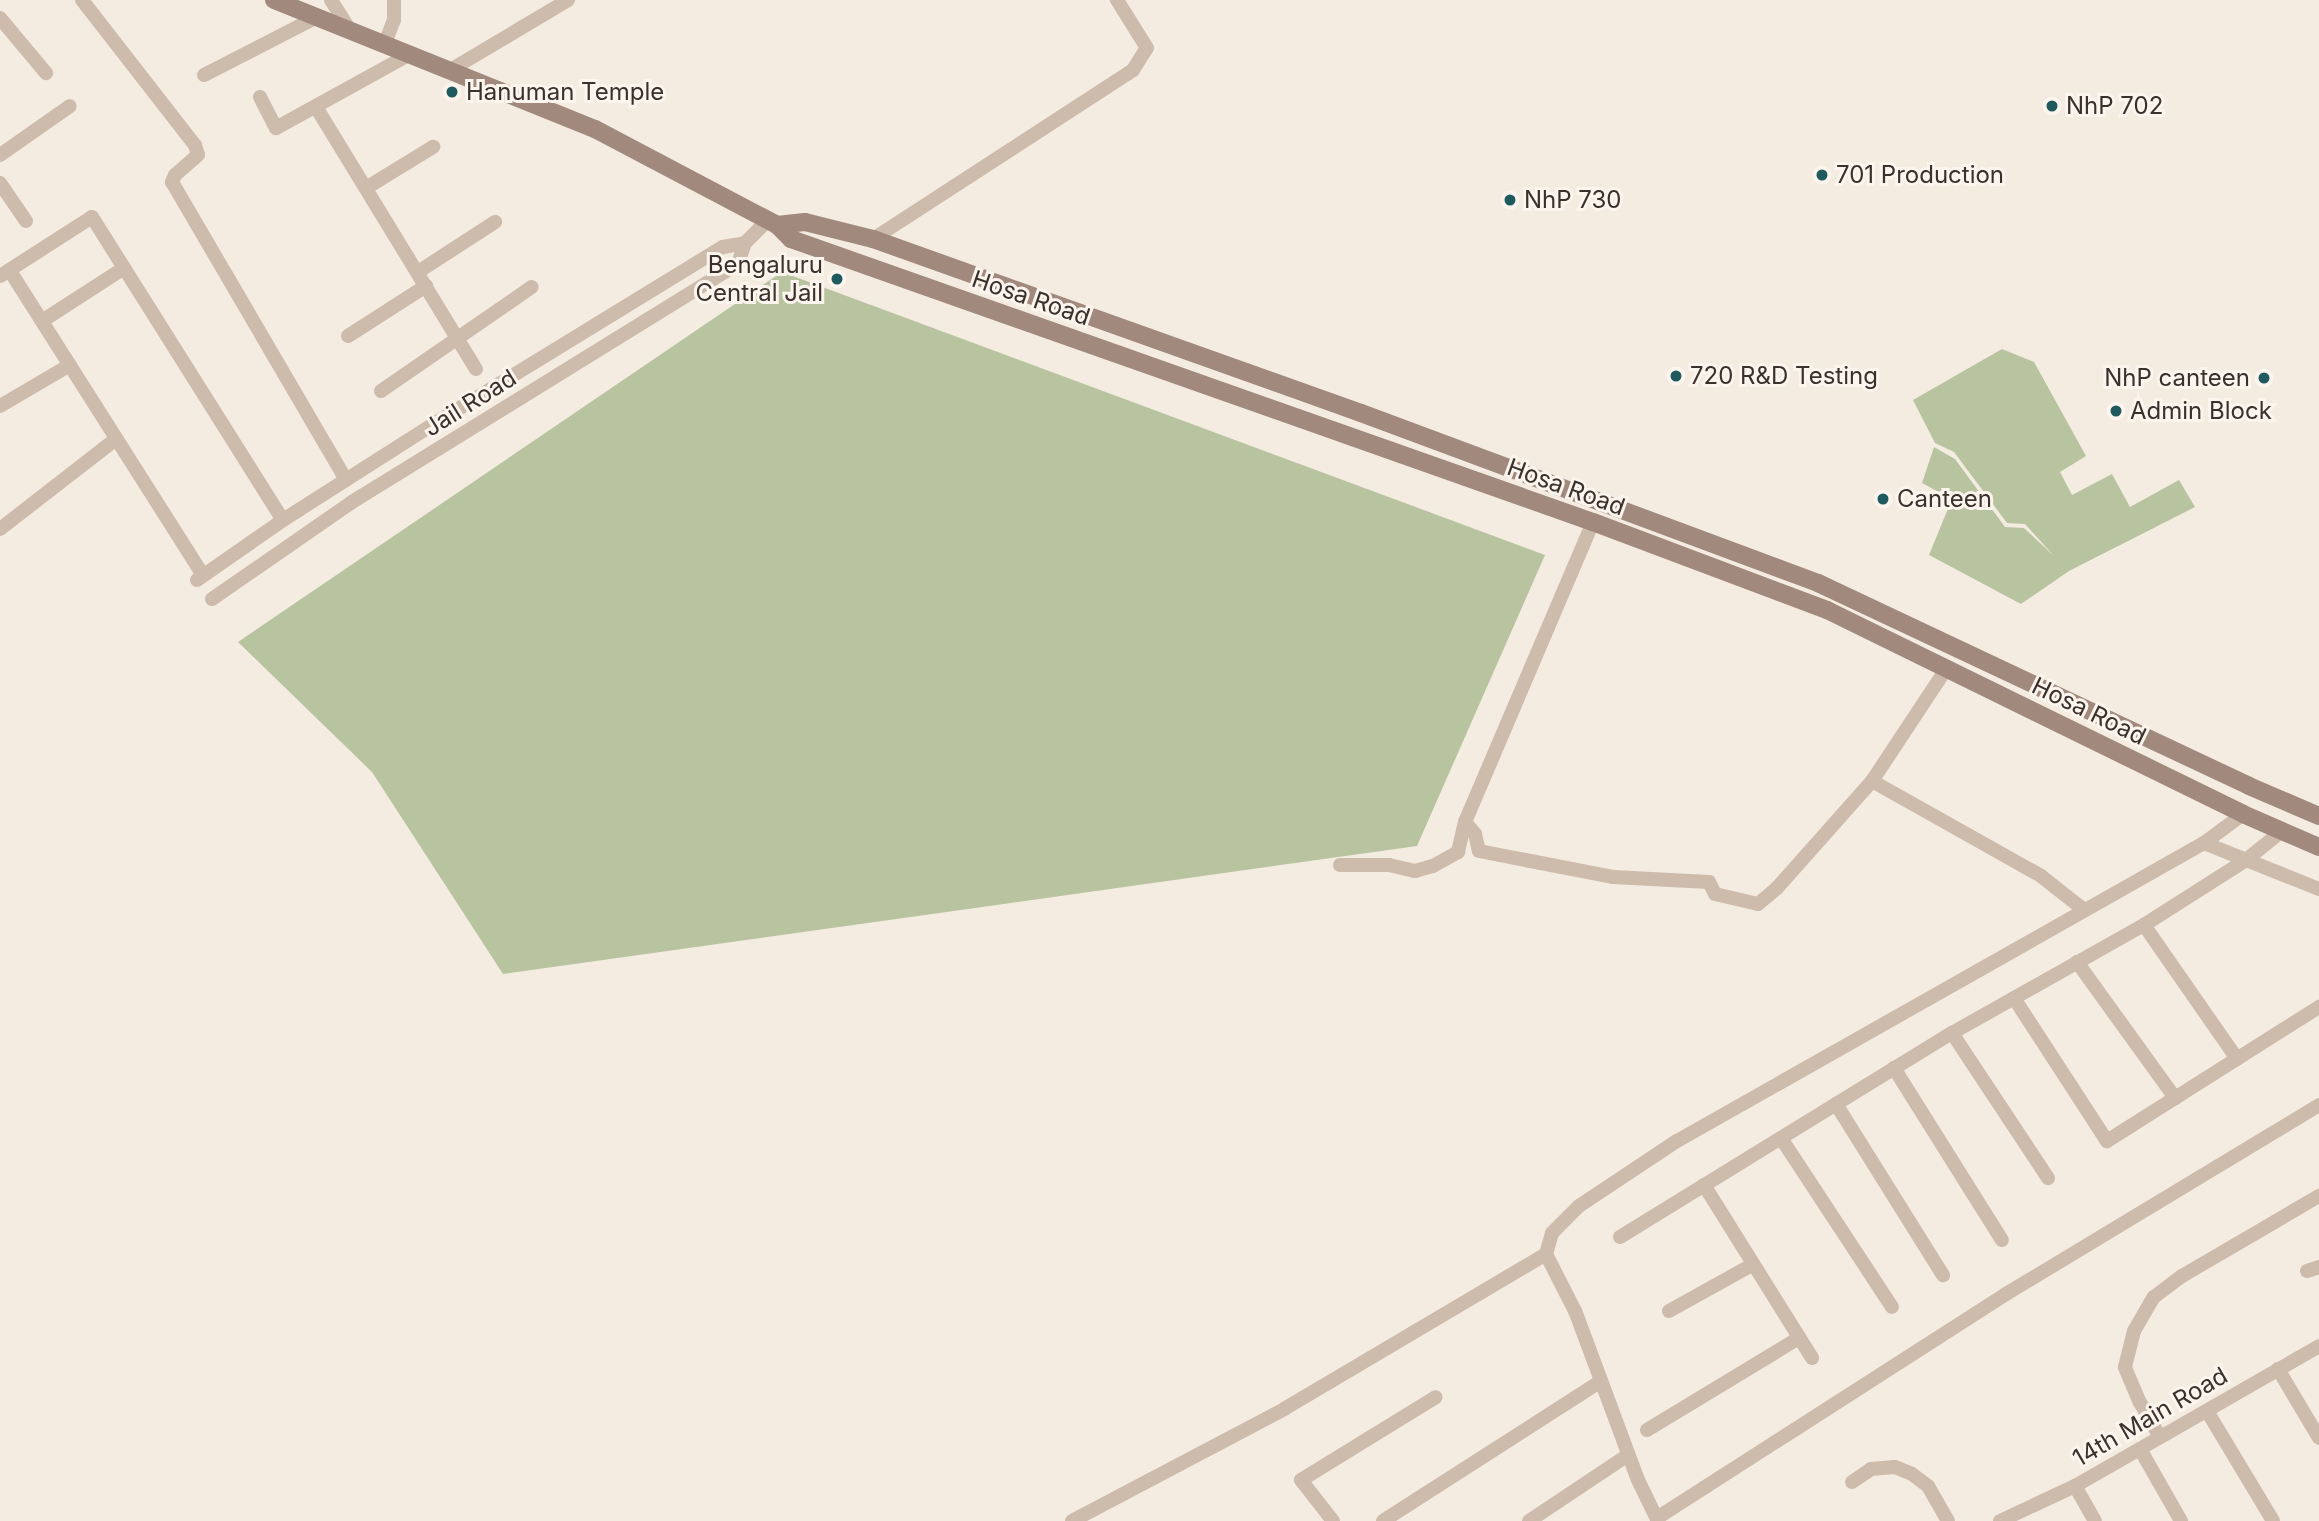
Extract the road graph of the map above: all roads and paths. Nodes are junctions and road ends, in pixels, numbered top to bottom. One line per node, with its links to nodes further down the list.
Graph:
1 (82, 0): 40 (street)
2 (274, 0): 7 (main road, Hosa Road)
3 (331, 0): 9 (street)
4 (394, 0): 10 (street)
5 (568, 0): 12 (street)
6 (1117, 0): 25 (street)
7 (317, 17): 9 (main road, Hosa Road); 14 (street)
8 (0, 18): 13 (street)
9 (349, 29): 10 (main road, Hosa Road)
10 (385, 43): 11 (main road, Hosa Road)
11 (410, 54): 12 (main road, Hosa Road); 17 (street)
12 (452, 69): 24 (main road, Hosa Road)
13 (46, 73)
14 (204, 75)
15 (260, 97): 17 (street)
16 (69, 106): 19 (street)
17 (316, 107): 21 (street)
18 (433, 147): 21 (street)
19 (0, 155)
20 (0, 183): 22 (street)
21 (366, 188): 28 (street)
22 (26, 221)
23 (495, 222): 28 (street)
24 (773, 223): 25 (main road, Hosa Road); 26 (street); 42 (main road, Hosa Road)
25 (873, 239): 48 (main road, Hosa Road)
26 (745, 243): 40 (street); 44 (street, Jail Road)
27 (124, 268): 29 (street); 32 (street); 41 (street)
28 (418, 272): 30 (street)
29 (5, 273): 32 (street)
30 (426, 286): 33 (street); 34 (street)
31 (532, 287): 34 (street)
32 (42, 321): 35 (street)
33 (348, 336)
34 (458, 338): 36 (street); 37 (street)
35 (70, 365): 38 (street); 39 (street)
36 (476, 369)
37 (381, 391)
38 (0, 406)
39 (116, 439): 41 (street); 43 (street)
40 (346, 480): 41 (street)
41 (283, 520)
42 (1593, 522): 45 (main road, Hosa Road); 49 (street)
43 (0, 529)
44 (212, 600)
45 (1946, 669): 46 (street); 47 (main road, Hosa Road)
46 (1872, 782): 49 (street); 56 (street)
47 (2243, 814): 50 (main road, Hosa Road); 51 (street)
48 (2319, 816)
49 (1465, 822): 54 (street)
50 (2283, 831): 52 (main road, Hosa Road); 53 (street)
51 (2204, 843): 53 (street); 56 (street)
52 (2319, 847)
53 (2246, 860): 55 (street); 57 (street)
54 (1340, 865)
55 (2319, 889)
56 (2084, 911): 73 (street)
57 (2144, 925): 58 (street); 62 (street)
58 (2077, 962): 59 (street); 64 (street)
59 (2014, 998): 61 (street); 64 (street)
60 (2319, 1007): 62 (street)
61 (1952, 1033): 63 (street); 68 (street)
62 (2237, 1059): 64 (street)
63 (1894, 1068): 65 (street); 72 (street)
64 (2175, 1098)
65 (1836, 1104): 67 (street); 75 (street)
66 (2319, 1105): 92 (street)
67 (1781, 1138): 69 (street); 76 (street)
68 (2048, 1178)
69 (1704, 1185): 71 (street); 74 (street)
70 (2319, 1196): 86 (street)
71 (1620, 1237)
72 (2002, 1240)
73 (1546, 1254): 82 (street); 93 (street)
74 (1752, 1265): 77 (street); 78 (street)
75 (1943, 1275)
76 (1892, 1307)
77 (1669, 1311)
78 (1799, 1338): 80 (street); 85 (street)
79 (2319, 1346): 81 (street, 14th Main Road)
80 (1812, 1358)
81 (2278, 1369): 84 (street, 14th Main Road); 87 (street)
82 (1601, 1381): 89 (street); 95 (street)
83 (1436, 1397): 94 (street)
84 (2207, 1410): 86 (street, 14th Main Road); 101 (street)
85 (1647, 1430)
86 (2160, 1437): 88 (street, 14th Main Road)
87 (2319, 1438)
88 (2140, 1449): 91 (street, 14th Main Road); 100 (street)
89 (1628, 1455): 92 (street); 96 (street)
90 (1852, 1482): 97 (street)
91 (2075, 1486): 98 (street, 14th Main Road); 99 (street)
92 (1658, 1520)
93 (1072, 1521)
94 (1333, 1521)
95 (1383, 1521)
96 (1529, 1521)
97 (1948, 1521)
98 (2000, 1521)
99 (2095, 1521)
100 (2181, 1521)
101 (2273, 1521)

